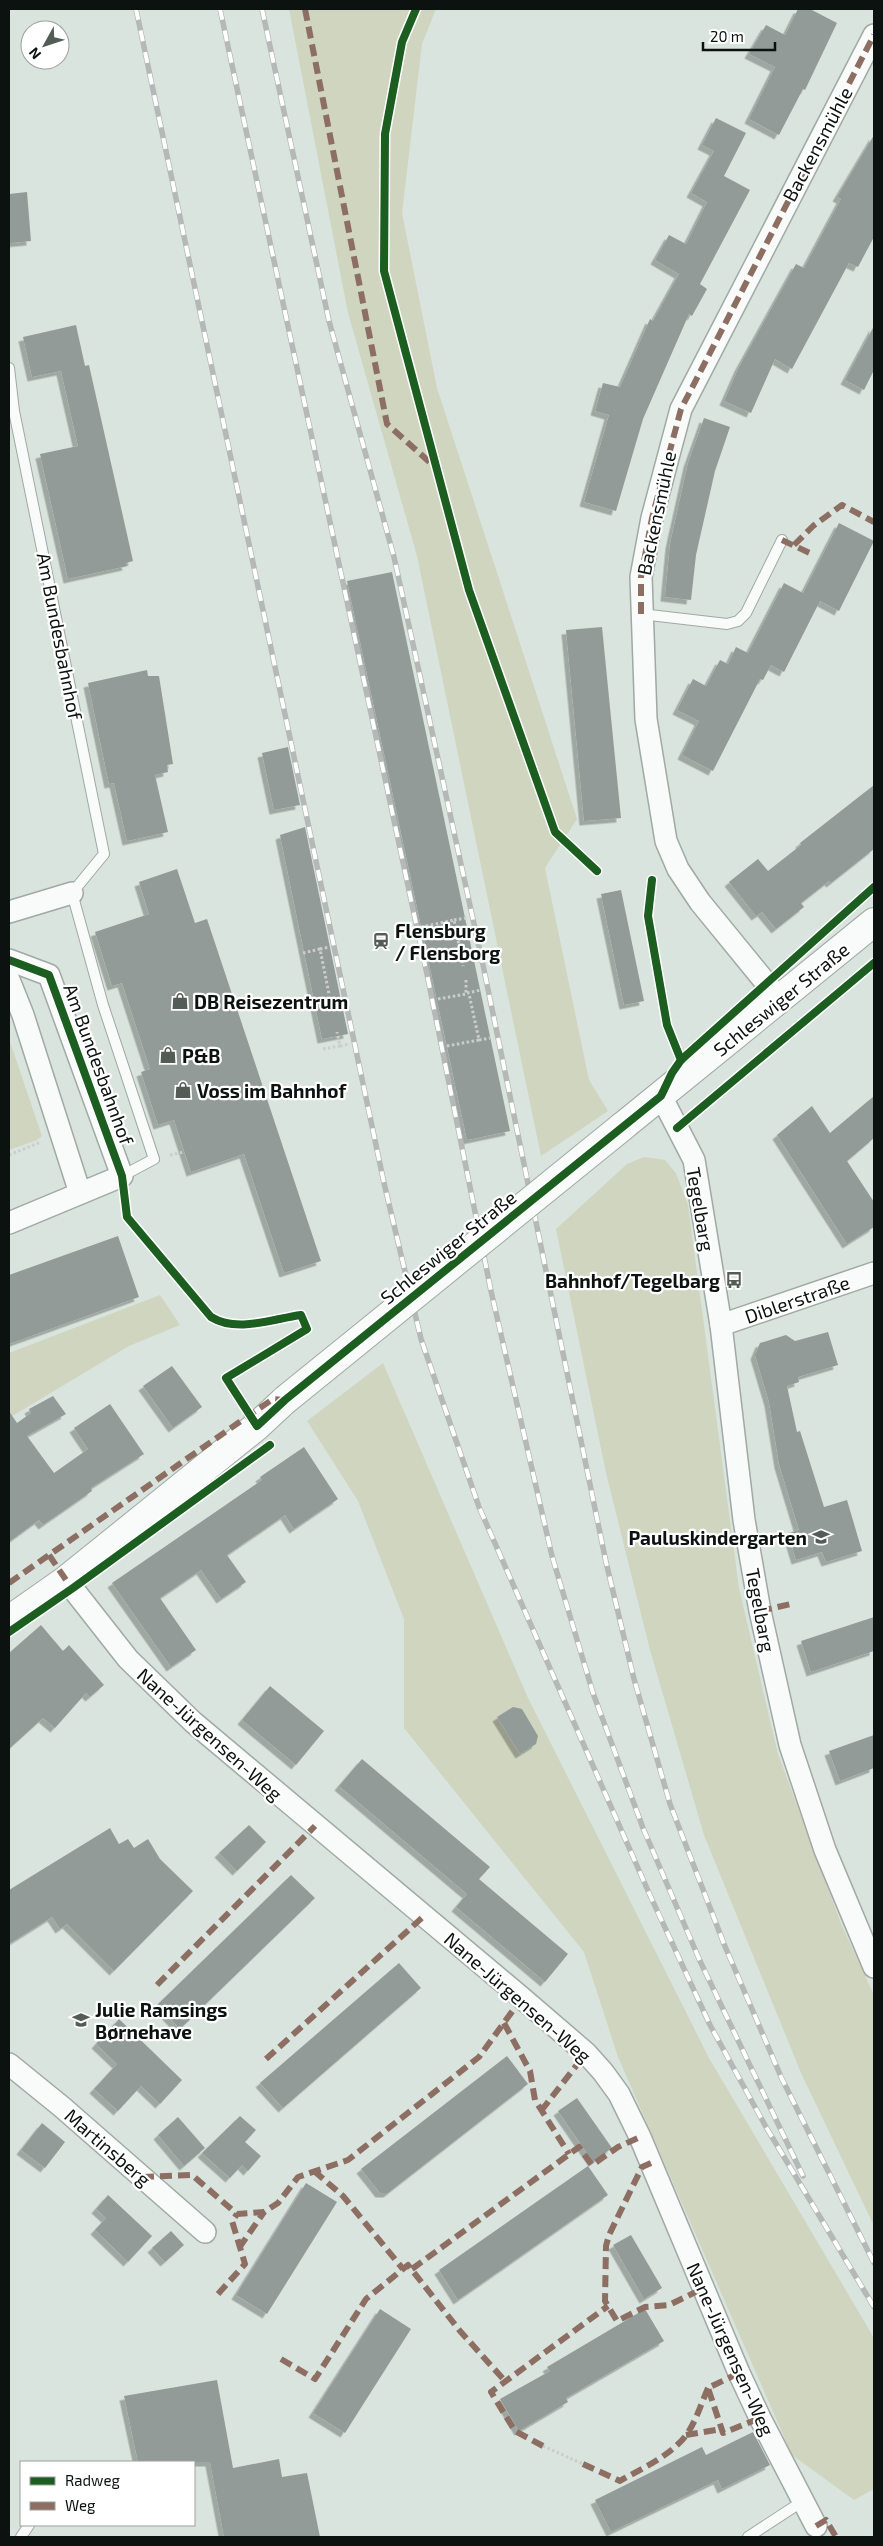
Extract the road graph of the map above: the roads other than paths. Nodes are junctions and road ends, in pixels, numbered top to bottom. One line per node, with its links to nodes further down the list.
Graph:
1 (874, 35): 4 (street, Backensmühle)
2 (9, 368): 5 (lane, Am Bundesbahnhof)
3 (782, 540): 4 (lane)
4 (642, 614): 10 (street, Backensmühle)
5 (72, 892): 6 (street); 12 (lane)
6 (9, 912)
7 (874, 922): 10 (main road, Schleswiger Straße)
8 (9, 960): 12 (street, Am Bundesbahnhof)
9 (9, 980): 13 (street)
10 (780, 1000): 11 (main road, Schleswiger Straße)
11 (661, 1096): 16 (street, Tegelbarg); 17 (main road, Schleswiger Straße, bridge)
12 (122, 1176): 13 (street)
13 (80, 1193): 14 (street)
14 (9, 1223)
15 (874, 1273): 16 (street, Diblerstraße)
16 (720, 1324): 19 (street, Tegelbarg)
17 (66, 1580): 18 (main road, Schleswiger Straße); 22 (street, Nane-Jürgensen-Weg)
18 (9, 1620)
19 (874, 1968)
20 (9, 2064): 21 (street, Martinsberg)
21 (205, 2232)
22 (803, 2501): 24 (street, Nane-Jürgensen-Weg); 26 (lane)
23 (28, 2526): 25 (lane)
24 (816, 2526)
25 (21, 2537)
26 (748, 2537)

